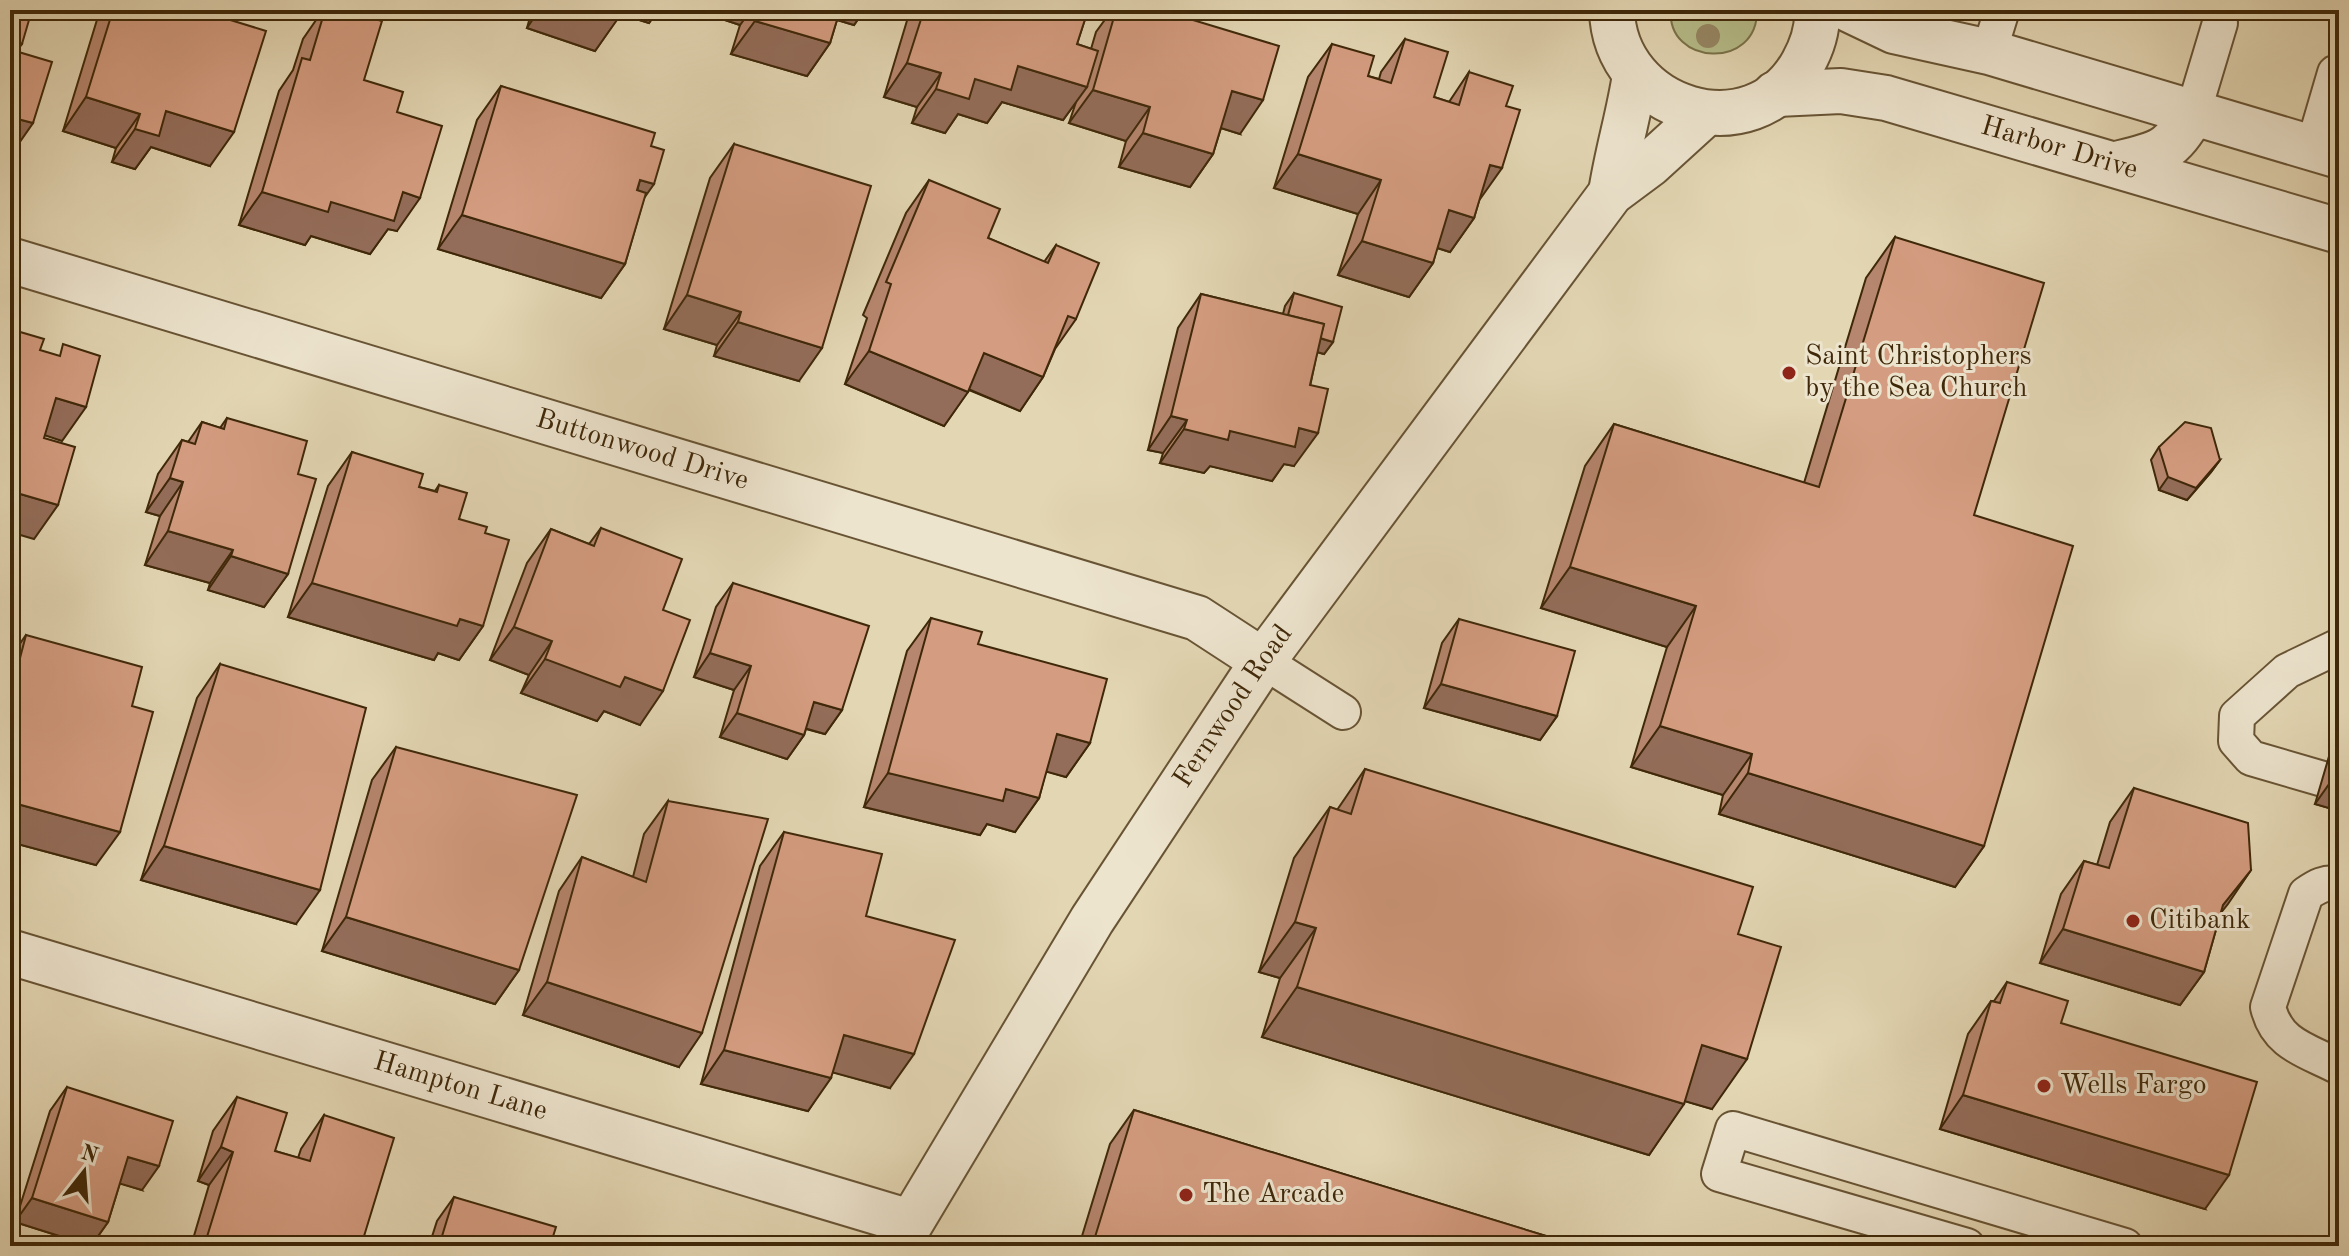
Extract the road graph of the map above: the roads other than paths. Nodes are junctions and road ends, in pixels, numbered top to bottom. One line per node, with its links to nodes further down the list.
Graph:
1 (1817, 10): 9 (street)
2 (1850, 10): 6 (street)
3 (2002, 10): 6 (lane)
4 (1608, 14): 8 (street)
5 (2220, 23): 11 (lane)
6 (1989, 52): 11 (street)
7 (2335, 73): 12 (lane)
8 (1635, 75): 10 (street); 14 (street, Fernwood Road)
9 (1775, 94): 10 (street); 13 (street, Harbor Drive)
10 (1706, 113): 14 (street, Fernwood Road)
11 (2193, 113): 12 (street); 13 (street)
12 (2326, 152)
13 (2116, 164): 15 (street, Harbor Drive)
14 (1611, 193): 18 (street, Fernwood Road)
15 (2339, 231)
16 (10, 260): 18 (street, Buttonwood Drive)
17 (2339, 646): 20 (lane)
18 (1263, 661): 19 (lane); 26 (street, Fernwood Road)
19 (1343, 712)
20 (2323, 779)
21 (2339, 884): 23 (lane)
22 (10, 952): 26 (street, Hampton Lane)
23 (2339, 1067)
24 (1854, 1164): 25 (lane); 25 (lane); 28 (lane)
25 (1840, 1210): 27 (lane)
26 (904, 1234)
27 (1967, 1246)
28 (2125, 1246)

